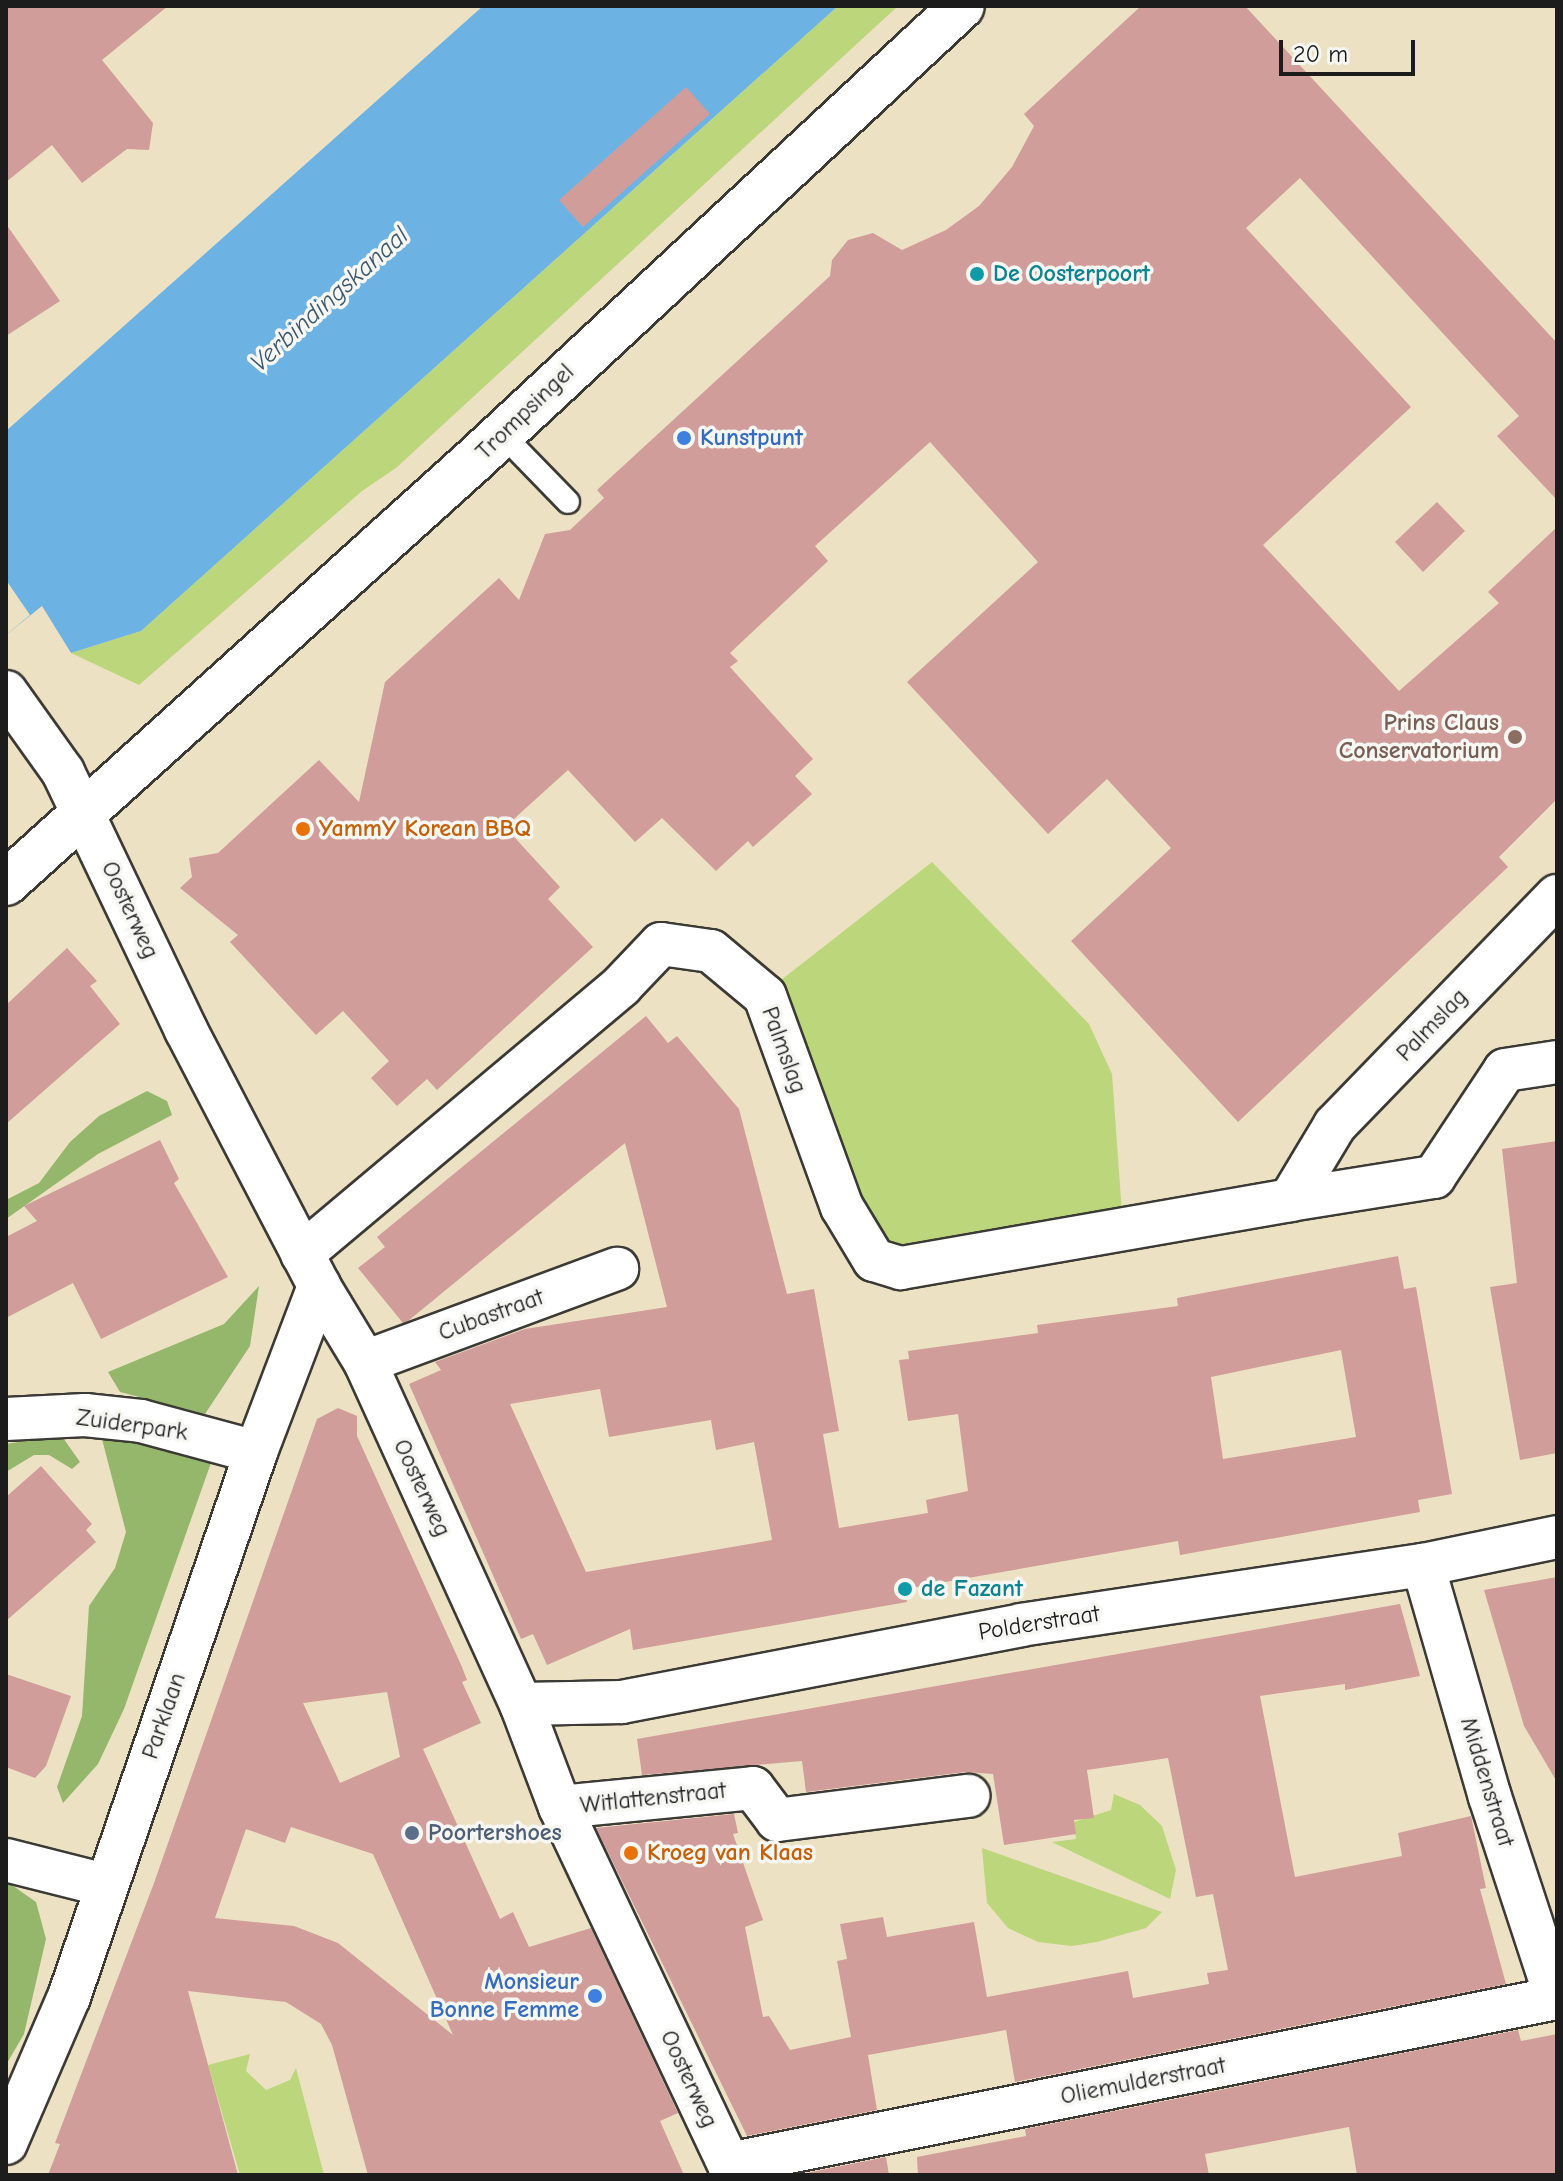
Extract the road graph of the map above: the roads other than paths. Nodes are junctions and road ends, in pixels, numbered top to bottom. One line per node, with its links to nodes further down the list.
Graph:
1 (962, 6): 2 (main road, Trompsingel)
2 (501, 433): 3 (lane); 5 (main road, Trompsingel)
3 (568, 502)
4 (6, 692): 5 (street, Oosterweg)
5 (84, 814): 6 (main road); 11 (street, Oosterweg)
6 (6, 883)
7 (1557, 896): 9 (street, Palmslag)
8 (1557, 1062): 9 (street, Palmslag)
9 (1290, 1200): 11 (street, Palmslag)
10 (617, 1269): 12 (street, Cubastraat)
11 (310, 1270): 12 (street, Oosterweg); 14 (street, Parklaan)
12 (365, 1362): 17 (street, Oosterweg)
13 (6, 1419): 14 (street, Zuiderpark)
14 (256, 1452): 21 (street, Parklaan)
15 (1557, 1537): 16 (street, Polderstraat)
16 (1423, 1565): 17 (street, Polderstraat); 22 (street, Middenstraat)
17 (521, 1704): 19 (street, Oosterweg)
18 (968, 1796): 19 (street, Witlattenstraat)
19 (560, 1807): 24 (street, Oosterweg)
20 (6, 1860): 21 (street)
21 (105, 1885): 23 (street, Parklaan)
22 (1557, 1998): 24 (street, Oliemulderstraat)
23 (6, 2143)
24 (731, 2170)

